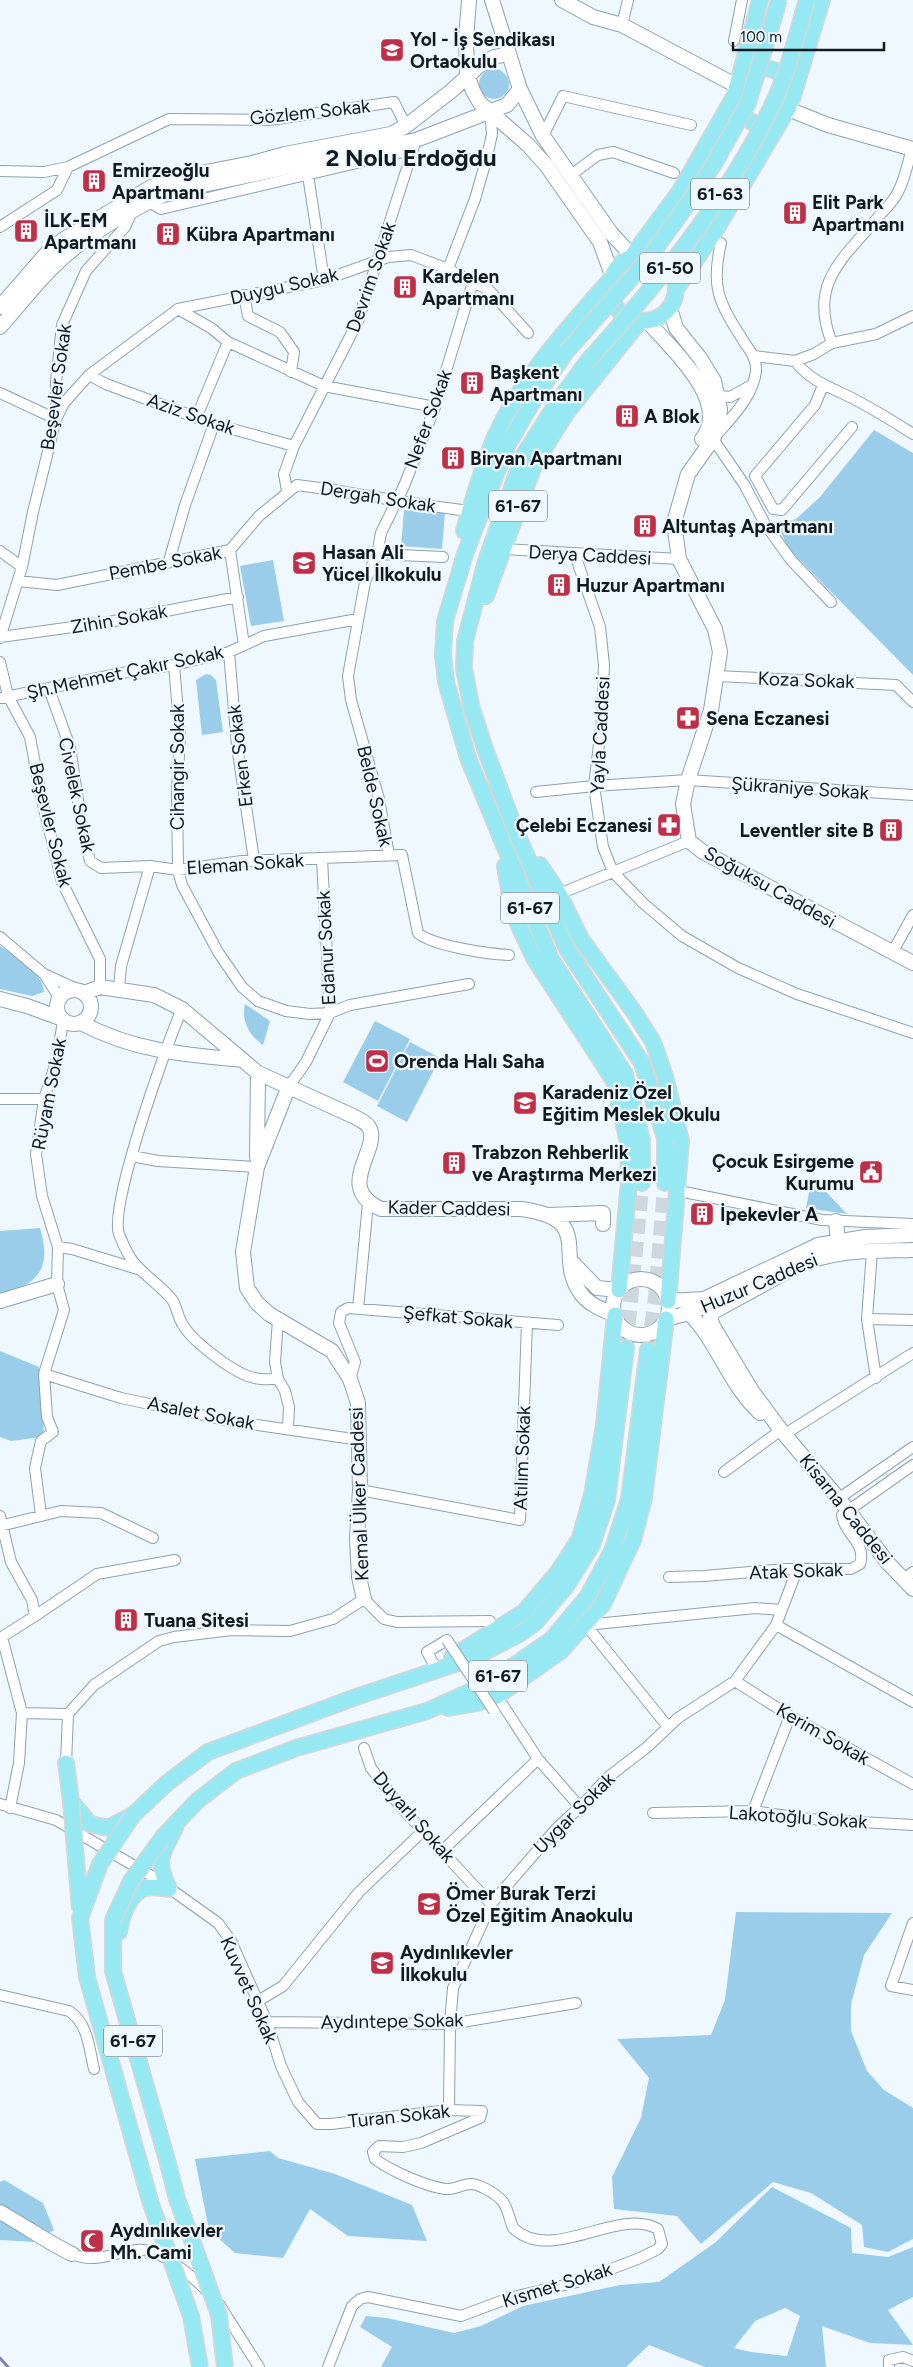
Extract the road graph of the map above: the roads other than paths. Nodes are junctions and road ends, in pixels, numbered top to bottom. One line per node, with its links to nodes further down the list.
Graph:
1 (469, 0): 13 (street, 61-50)
2 (492, 0): 12 (street, 61-50)
3 (562, 0): 10 (street)
4 (628, 0): 10 (street)
5 (742, 0): 11 (street)
6 (760, 0): 15 (main road, 61-63)
7 (779, 0): 49 (main road, 61-63, bridge)
8 (807, 0): 52 (main road, 61-63, bridge)
9 (822, 0): 16 (main road, 61-63)
10 (622, 25): 15 (street)
11 (734, 41)
12 (508, 54): 13 (street); 14 (street, 61-50)
13 (467, 74): 17 (street, 61-50); 19 (street)
14 (520, 89): 17 (street); 20 (street, 61-50)
15 (736, 90): 16 (main road); 16 (main road, 61-63); 32 (main road, 61-63)
16 (787, 109): 22 (street); 38 (main road, 61-63)
17 (490, 110): 21 (street); 34 (street); 35 (street, 61-50)
18 (691, 125): 20 (street)
19 (406, 126): 23 (street, Gözlem Sokak); 40 (street)
20 (543, 136): 27 (street, 61-50)
21 (414, 145): 26 (street); 28 (street); 33 (street, Devrim Sokak)
22 (913, 148): 48 (street)
23 (68, 167): 24 (street, Gözlem Sokak); 30 (street)
24 (0, 172)
25 (674, 174): 27 (street)
26 (308, 175): 28 (street); 36 (street)
27 (571, 175): 32 (street, 61-50)
28 (148, 202): 29 (street)
29 (132, 211): 45 (street); 62 (street, Beşevler Sokak)
30 (0, 227)
31 (721, 243): 50 (street)
32 (632, 256): 35 (main road, 61-63); 38 (main road, 61-50)
33 (378, 260): 34 (street, Duygu Sokak); 36 (street, Duygu Sokak); 55 (street, Devrim Sokak)
34 (448, 269): 37 (street, Duygu Sokak)
35 (611, 278): 44 (main road); 70 (main road, 61-67)
36 (324, 280): 39 (street, Duygu Sokak)
37 (473, 282): 46 (street, Duygu Sokak); 60 (street, Nefer Sokak)
38 (677, 288): 41 (main road, 61-50)
39 (244, 295): 42 (street, Duygu Sokak); 53 (street)
40 (0, 307)
41 (670, 308): 44 (main road, 61-50); 59 (street, 61-50)
42 (178, 309): 47 (street); 54 (street, Duygu Sokak)
43 (913, 316): 48 (street)
44 (644, 321): 71 (street); 72 (main road, 61-67)
45 (0, 327)
46 (528, 333)
47 (228, 342): 53 (street); 61 (street)
48 (832, 343): 51 (street)
49 (566, 352): 85 (main road, 61-67)
50 (754, 356): 51 (street); 56 (street)
51 (795, 361): 57 (street)
52 (588, 362): 95 (main road, 61-67)
53 (291, 372): 55 (street)
54 (89, 375): 61 (street, Aziz Sokak); 62 (street, Duygu Sokak)
55 (324, 386): 60 (street); 67 (street, Devrim Sokak)
56 (750, 386): 59 (street); 66 (street)
57 (823, 386): 64 (street); 65 (street)
58 (0, 393): 62 (street)
59 (719, 396): 66 (street)
60 (435, 407): 69 (street, Nefer Sokak)
61 (198, 416): 63 (street, Aziz Sokak)
62 (56, 419): 80 (street, Beşevler Sokak)
63 (214, 424): 67 (street, Aziz Sokak); 79 (street)
64 (852, 427)
65 (913, 434)
66 (713, 439): 71 (street, Soğuksu Caddesi); 83 (street)
67 (294, 446): 68 (street, Devrim Sokak)
68 (287, 491): 69 (street, Dergah Sokak); 73 (street, Pembe Sokak)
69 (398, 500): 70 (street, Dergah Sokak); 75 (street, Nefer Sokak)
70 (470, 511): 85 (main road, 61-67)
71 (674, 523): 78 (street, Soğuksu Caddesi)
72 (502, 549): 76 (street, Derya Caddesi); 95 (main road, 61-67)
73 (230, 550): 79 (street, Pembe Sokak); 82 (street)
74 (0, 551): 80 (street)
75 (377, 554): 77 (street); 84 (street, Belde Sokak)
76 (575, 554): 78 (street, Derya Caddesi); 97 (street, Yayla Caddesi)
77 (443, 557)
78 (678, 559): 91 (street, Soğuksu Caddesi)
79 (169, 561): 81 (street, Pembe Sokak)
80 (22, 567): 81 (street, Beşevler Sokak)
81 (18, 581): 86 (street, Beşevler Sokak)
82 (238, 597): 86 (street, Zihin Sokak); 87 (street)
83 (831, 602)
84 (358, 619): 87 (street, Şh.Mehmet Çakır Sokak); 103 (street, Belde Sokak)
85 (445, 620): 101 (main road, 61-67)
86 (0, 638)
87 (244, 645): 88 (street, Şh.Mehmet Çakır Sokak)
88 (229, 652): 90 (street, Şh.Mehmet Çakır Sokak); 105 (street, Erken Sokak)
89 (0, 662): 93 (street, Beşevler Sokak)
90 (174, 665): 92 (street, Şh.Mehmet Çakır Sokak); 108 (street, Cihangir Sokak)
91 (717, 676): 94 (street, Koza Sokak); 96 (street, Soğuksu Caddesi)
92 (49, 689): 93 (street, Şh.Mehmet Çakır Sokak); 107 (street, Civelek Sokak)
93 (4, 697): 118 (street, Beşevler Sokak)
94 (913, 702)
95 (476, 723): 100 (main road, 61-67)
96 (688, 780): 97 (street, Şükraniye Sokak); 99 (street, Şükraniye Sokak); 102 (street, Soğuksu Caddesi)
97 (594, 786): 98 (street, Şükraniye Sokak); 109 (street, Yayla Caddesi)
98 (536, 792)
99 (913, 795)
100 (515, 829): 110 (main road, 61-67); 138 (main road, 61-67)
101 (501, 839): 137 (main road, 61-67); 154 (main road, 61-67)
102 (689, 841): 109 (street); 113 (street, Soğuksu Caddesi)
103 (389, 856): 104 (street, Eleman Sokak); 114 (street, Belde Sokak)
104 (322, 859): 105 (street, Eleman Sokak); 125 (street, Edanur Sokak)
105 (254, 860): 108 (street, Eleman Sokak)
106 (150, 866): 107 (street, Eleman Sokak); 108 (street, Eleman Sokak); 119 (street)
107 (101, 868)
108 (178, 870): 125 (street)
109 (613, 872): 110 (street); 128 (street, Yayla Caddesi)
110 (559, 894): 156 (main road, 61-67)
111 (913, 915): 113 (street)
112 (0, 937): 116 (street)
113 (892, 953): 115 (street, Soğuksu Caddesi)
114 (509, 954)
115 (913, 963)
116 (44, 974): 120 (street); 122 (street)
117 (470, 984): 125 (street)
118 (100, 987): 119 (street, Kader Caddesi); 120 (street, Kader Caddesi)
119 (119, 988): 124 (street, Kader Caddesi)
120 (82, 992): 122 (street, Kader Caddesi); 127 (street)
121 (0, 999): 123 (street, Kader Caddesi)
122 (58, 1000): 123 (street, Kader Caddesi); 126 (street)
123 (27, 1006): 126 (street, Kader Caddesi)
124 (182, 1009): 129 (street); 130 (street, Kader Caddesi)
125 (330, 1013): 132 (street, Edanur Sokak)
126 (61, 1019): 127 (street, Kader Caddesi); 134 (street, Rüyam Sokak)
127 (81, 1023): 129 (street, Kader Caddesi)
128 (913, 1033)
129 (163, 1052): 130 (street, Kader Caddesi); 135 (street)
130 (243, 1060): 131 (street, Kader Caddesi)
131 (258, 1073): 132 (street, Kader Caddesi); 136 (street)
132 (289, 1086): 136 (street, Kemal Ülker Caddesi); 140 (street, Kader Caddesi)
133 (0, 1099): 134 (street)
134 (44, 1099): 147 (street, Rüyam Sokak)
135 (132, 1156): 136 (street); 152 (street)
136 (256, 1167): 160 (street, Kemal Ülker Caddesi)
137 (642, 1183)
138 (665, 1183)
139 (684, 1192): 142 (street)
140 (368, 1203): 141 (street, Kader Caddesi); 157 (street)
141 (547, 1215): 143 (street); 150 (street, Kader Caddesi)
142 (836, 1221): 144 (street); 146 (street)
143 (603, 1224)
144 (913, 1224)
145 (913, 1235): 146 (street, Huzur Caddesi)
146 (838, 1241): 156 (street, Huzur Caddesi)
147 (58, 1247): 152 (street); 153 (street, Rüyam Sokak)
148 (913, 1250): 149 (street, Huzur Caddesi)
149 (872, 1251): 151 (street, Huzur Caddesi); 162 (street)
150 (572, 1262): 154 (street); 159 (street, Kader Caddesi)
151 (799, 1264): 158 (street, Huzur Caddesi); 174 (street)
152 (142, 1270): 171 (street)
153 (57, 1284): 155 (street); 169 (street, Rüyam Sokak)
154 (619, 1290): 156 (street); 159 (street, 61-67)
155 (0, 1301)
156 (668, 1301): 161 (street, 61-67)
157 (358, 1308): 164 (street, Şefkat Sokak); 172 (street)
158 (688, 1313): 161 (street, Huzur Caddesi); 174 (street)
159 (614, 1316): 161 (street); 198 (main road, 61-67)
160 (278, 1318): 171 (street); 172 (street, Kemal Ülker Caddesi)
161 (666, 1319): 195 (main road, 61-67)
162 (867, 1319): 163 (street); 170 (street)
163 (913, 1320)
164 (527, 1322): 165 (street, Şefkat Sokak); 181 (street, Atılım Sokak)
165 (558, 1325)
166 (626, 1348): 199 (main road, 61-67)
167 (648, 1350): 203 (main road, 61-67)
168 (913, 1353): 170 (street)
169 (44, 1374): 173 (street, Asalet Sokak); 184 (street)
170 (876, 1378): 174 (street)
171 (278, 1379): 173 (street)
172 (350, 1379): 175 (street, Kemal Ülker Caddesi)
173 (288, 1429): 175 (street, Asalet Sokak)
174 (782, 1431): 179 (street); 182 (street, Kisarna Caddesi)
175 (360, 1440): 181 (street, Kemal Ülker Caddesi)
176 (913, 1447): 177 (street)
177 (895, 1459): 180 (street); 182 (street)
178 (913, 1465): 180 (street)
179 (724, 1472)
180 (903, 1472): 183 (street)
181 (360, 1490): 191 (street, Kemal Ülker Caddesi)
182 (838, 1499): 183 (street, Kisarna Caddesi)
183 (848, 1510): 188 (street, Atak Sokak); 190 (street, Kisarna Caddesi)
184 (42, 1515): 185 (street); 186 (street)
185 (0, 1522): 193 (street)
186 (153, 1538)
187 (175, 1560): 193 (street)
188 (796, 1570): 189 (street, Atak Sokak); 192 (street, Uygar Sokak)
189 (669, 1577)
190 (910, 1580)
191 (364, 1599): 194 (street); 205 (street)
192 (781, 1610): 195 (street); 196 (street, Uygar Sokak)
193 (35, 1616): 197 (street)
194 (490, 1621)
195 (586, 1625): 202 (main road, 61-67); 207 (street)
196 (776, 1626): 200 (street, Uygar Sokak); 201 (street)
197 (1, 1637): 204 (street)
198 (435, 1666): 199 (main road, 61-67); 202 (street, bridge)
199 (415, 1677): 218 (main road, 61-67, bridge)
200 (735, 1682): 206 (street, Kerim Sokak); 207 (street, Uygar Sokak)
201 (913, 1702)
202 (498, 1704): 203 (main road, 61-67); 209 (street)
203 (427, 1711): 219 (main road, 61-67)
204 (22, 1713): 205 (street); 215 (street)
205 (68, 1714): 210 (street)
206 (790, 1716): 211 (street, Kerim Sokak); 216 (street)
207 (668, 1727): 214 (street, Uygar Sokak)
208 (364, 1748): 221 (street, Duyarlı Sokak)
209 (538, 1759): 214 (street); 222 (street)
210 (66, 1763): 212 (main road, 61-67)
211 (913, 1784)
212 (71, 1801): 218 (main road, 61-67, bridge); 225 (main road, 61-67, bridge)
213 (0, 1804): 215 (street, Kuvvet Sokak)
214 (580, 1807): 224 (street, Uygar Sokak)
215 (10, 1808): 223 (street, Kuvvet Sokak)
216 (754, 1811): 217 (street, Lakotoğlu Sokak); 220 (street, Lakotoğlu Sokak)
217 (653, 1813)
218 (133, 1815): 225 (main road, 61-67, bridge)
219 (178, 1820): 223 (main road, 61-67); 227 (main road, 61-67, bridge)
220 (913, 1825)
221 (423, 1832): 222 (street, Duyarlı Sokak); 230 (street)
222 (442, 1851): 224 (street, Duyarlı Sokak)
223 (169, 1889): 227 (main road, 61-67); 230 (street, Kuvvet Sokak)
224 (491, 1904): 233 (street, Uygar Sokak)
225 (80, 1918): 242 (main road, 61-67, bridge)
226 (913, 1923): 228 (street)
227 (113, 1971): 243 (main road, 61-67, bridge)
228 (913, 1990)
229 (0, 1995): 234 (street)
230 (258, 2002): 232 (street, Kuvvet Sokak)
231 (576, 2003): 233 (street, Aydıntepe Sokak)
232 (267, 2022): 233 (street, Aydıntepe Sokak); 237 (street, Kuvvet Sokak)
233 (450, 2024): 235 (street, Uygar Sokak)
234 (94, 2069)
235 (449, 2110): 236 (street, Turan Sokak); 237 (street, Turan Sokak)
236 (482, 2111): 245 (street, Kısmet Sokak)
237 (317, 2124)
238 (0, 2212): 239 (street)
239 (72, 2254): 244 (street)
240 (913, 2361): 241 (street)
241 (889, 2363)
242 (200, 2367)
243 (225, 2367)
244 (259, 2367)
245 (328, 2367)

